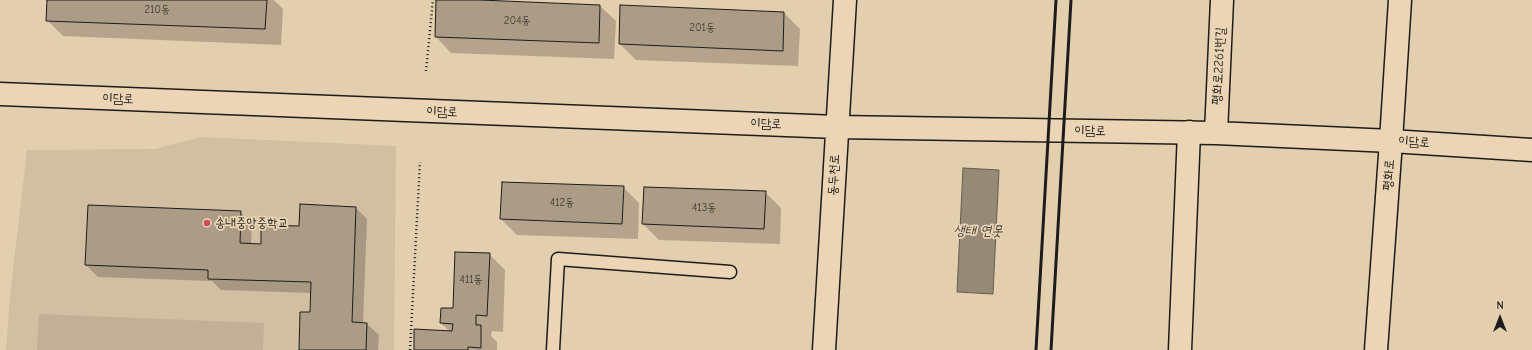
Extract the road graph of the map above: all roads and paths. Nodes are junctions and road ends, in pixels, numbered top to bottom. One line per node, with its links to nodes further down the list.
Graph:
1 (433, 0): 5 (path)
2 (845, 0): 7 (street, 동두천로)
3 (1222, 0): 9 (street, 평화로2261번길)
4 (1400, 0): 10 (street, 평화로)
5 (426, 71)
6 (0, 94): 7 (street, 이담로)
7 (837, 127): 8 (street, 이담로); 16 (street, 동두천로)
8 (1189, 132): 9 (street, 이담로); 17 (street)
9 (1216, 133): 10 (street, 이담로)
10 (1391, 141): 11 (street, 이담로); 18 (street, 평화로)
11 (1532, 150)
12 (420, 162): 14 (path)
13 (730, 272): 15 (lane)
14 (410, 350)
15 (553, 350)
16 (824, 350)
17 (1180, 350)
18 (1376, 350)

